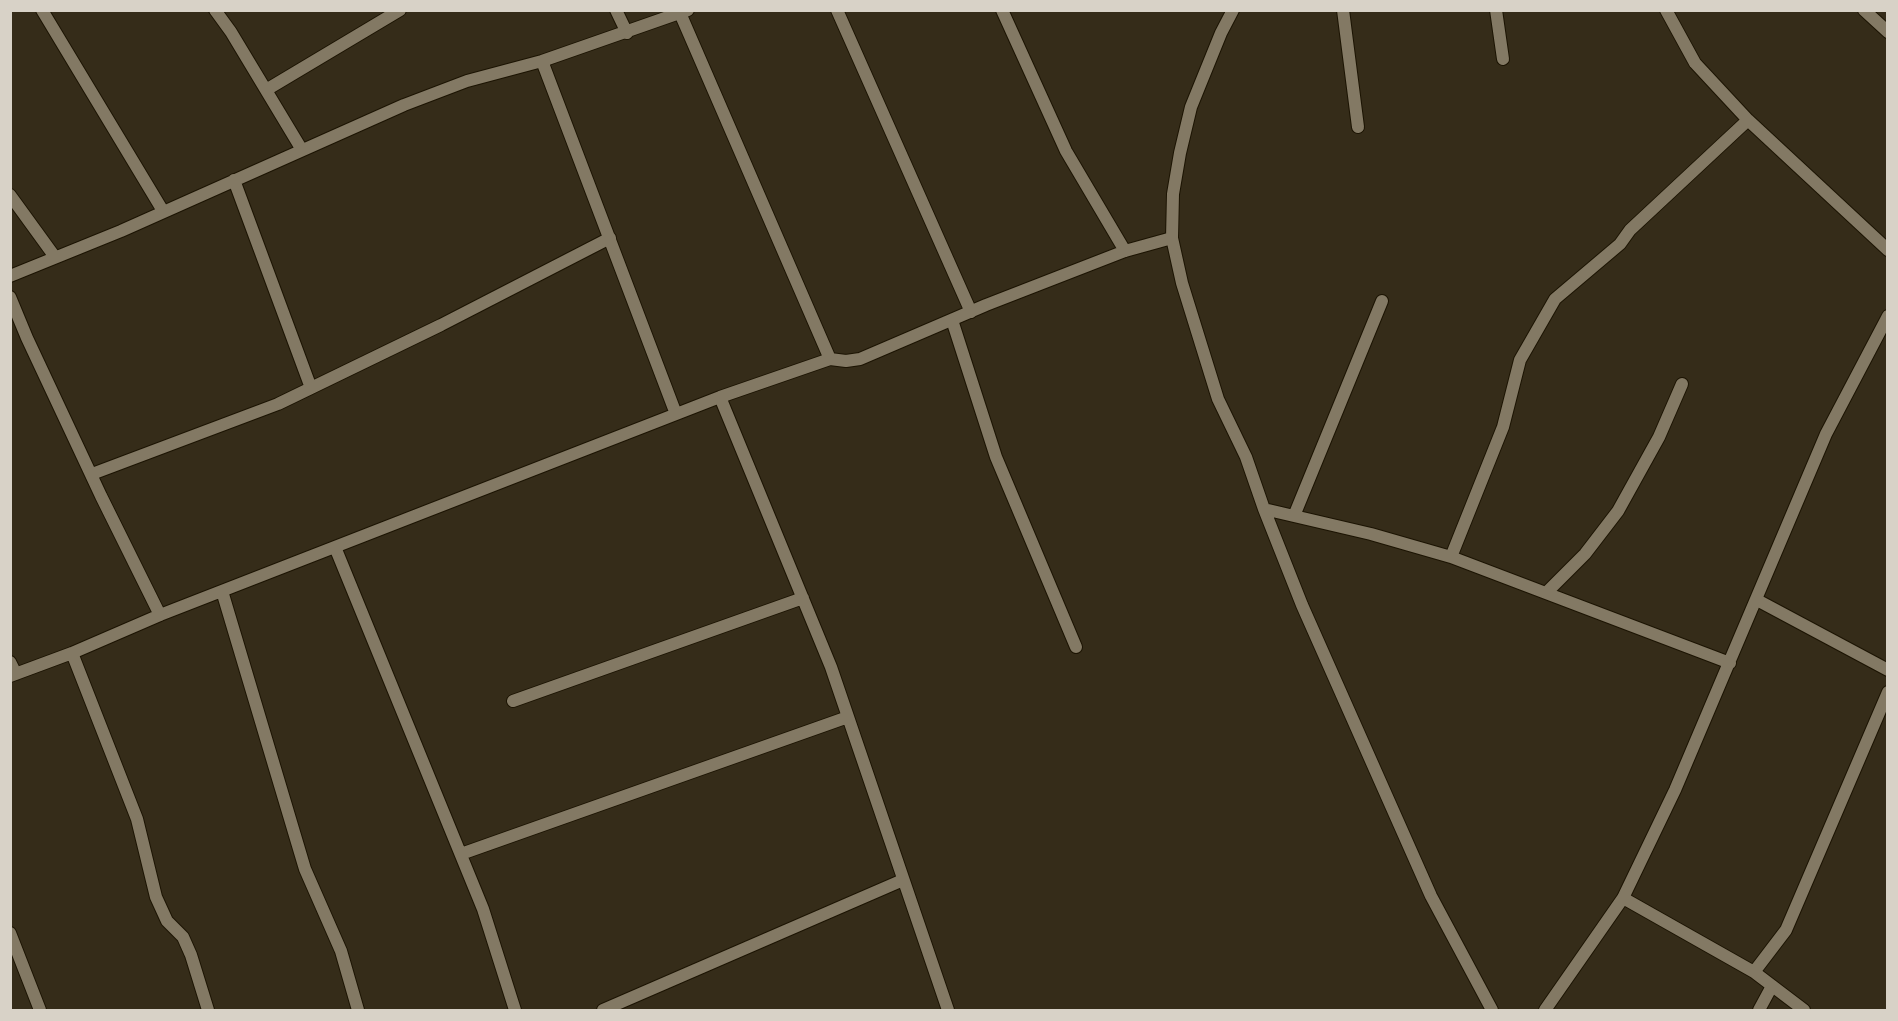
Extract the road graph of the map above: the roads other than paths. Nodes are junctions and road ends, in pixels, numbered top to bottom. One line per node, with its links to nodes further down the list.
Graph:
1 (42, 10): 23 (street)
2 (215, 10): 17 (street)
3 (400, 10): 17 (street)
4 (616, 10): 14 (street)
5 (837, 10): 32 (street)
6 (1002, 10): 27 (street)
7 (1233, 10): 25 (street)
8 (1343, 10): 19 (street)
9 (1496, 10): 15 (street)
10 (1666, 10): 18 (street)
11 (1864, 10): 13 (street)
12 (684, 12): 14 (street); 35 (street)
13 (1887, 32)
14 (627, 33): 16 (street)
15 (1503, 59)
16 (542, 61): 20 (street); 24 (street)
17 (266, 90): 20 (street)
18 (1748, 120): 26 (street); 44 (street)
19 (1358, 127)
20 (302, 150): 21 (street)
21 (234, 180): 23 (street); 37 (street)
22 (10, 195): 28 (street)
23 (164, 211): 28 (street)
24 (610, 238): 37 (street); 39 (street)
25 (1172, 238): 27 (street); 41 (street)
26 (1887, 250)
27 (1125, 251): 32 (street)
28 (55, 257): 29 (street)
29 (10, 276)
30 (10, 297): 40 (street)
31 (1382, 301): 42 (street)
32 (972, 312): 34 (street)
33 (1887, 316): 48 (street)
34 (952, 320): 35 (street); 50 (street)
35 (830, 358): 38 (street)
36 (1682, 384): 46 (street)
37 (311, 388): 40 (street)
38 (720, 397): 39 (street); 47 (street)
39 (676, 414): 43 (street)
40 (92, 474): 49 (street)
41 (1264, 510): 42 (street); 70 (street)
42 (1294, 516): 44 (street)
43 (335, 547): 45 (street); 58 (street)
44 (1451, 557): 46 (street)
45 (222, 591): 49 (street); 66 (street)
46 (1546, 593): 52 (street)
47 (803, 598): 56 (street); 57 (street)
48 (1757, 600): 52 (street); 53 (street)
49 (160, 615): 51 (street)
50 (1076, 647)
51 (72, 653): 54 (street); 65 (street)
52 (1730, 663): 60 (street)
53 (1887, 670)
54 (12, 671)
55 (1887, 692): 62 (street)
56 (513, 701)
57 (848, 717): 58 (street); 59 (street)
58 (461, 854): 67 (street)
59 (903, 880): 68 (street); 69 (street)
60 (1623, 898): 62 (street); 71 (street)
61 (10, 933): 64 (street)
62 (1754, 972): 63 (street)
63 (1772, 986): 72 (street); 73 (street)
64 (40, 1011)
65 (208, 1011)
66 (358, 1011)
67 (514, 1011)
68 (603, 1011)
69 (948, 1011)
70 (1492, 1011)
71 (1545, 1011)
72 (1759, 1011)
73 (1804, 1011)

